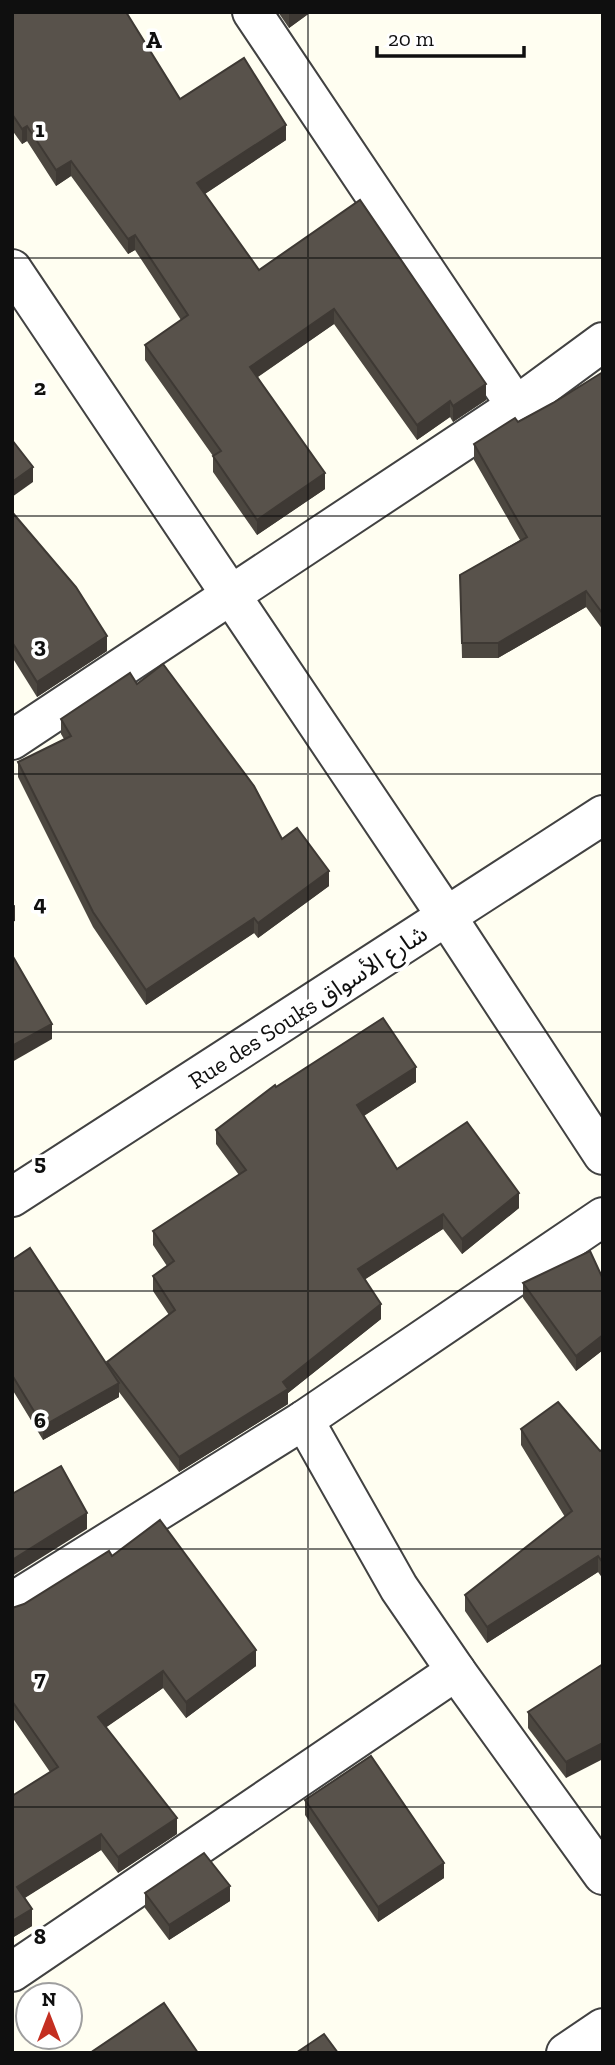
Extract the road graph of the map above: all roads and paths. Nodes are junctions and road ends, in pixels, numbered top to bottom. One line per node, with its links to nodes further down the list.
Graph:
1 (252, 12): 4 (street)
2 (12, 270): 5 (street)
3 (603, 342): 4 (street)
4 (516, 406): 5 (street)
5 (230, 595): 6 (street); 8 (street)
6 (12, 740)
7 (603, 815): 8 (street, Rue des Souks شارع الأسواق)
8 (447, 917): 9 (street); 10 (street, Rue des Souks شارع الأسواق)
9 (603, 1155)
10 (12, 1197)
11 (603, 1217): 12 (street)
12 (304, 1420): 13 (street); 14 (street)
13 (12, 1602)
14 (456, 1671): 15 (street); 16 (street)
15 (603, 1875)
16 (12, 1972)
17 (603, 2028): 18 (street)
18 (566, 2053)

